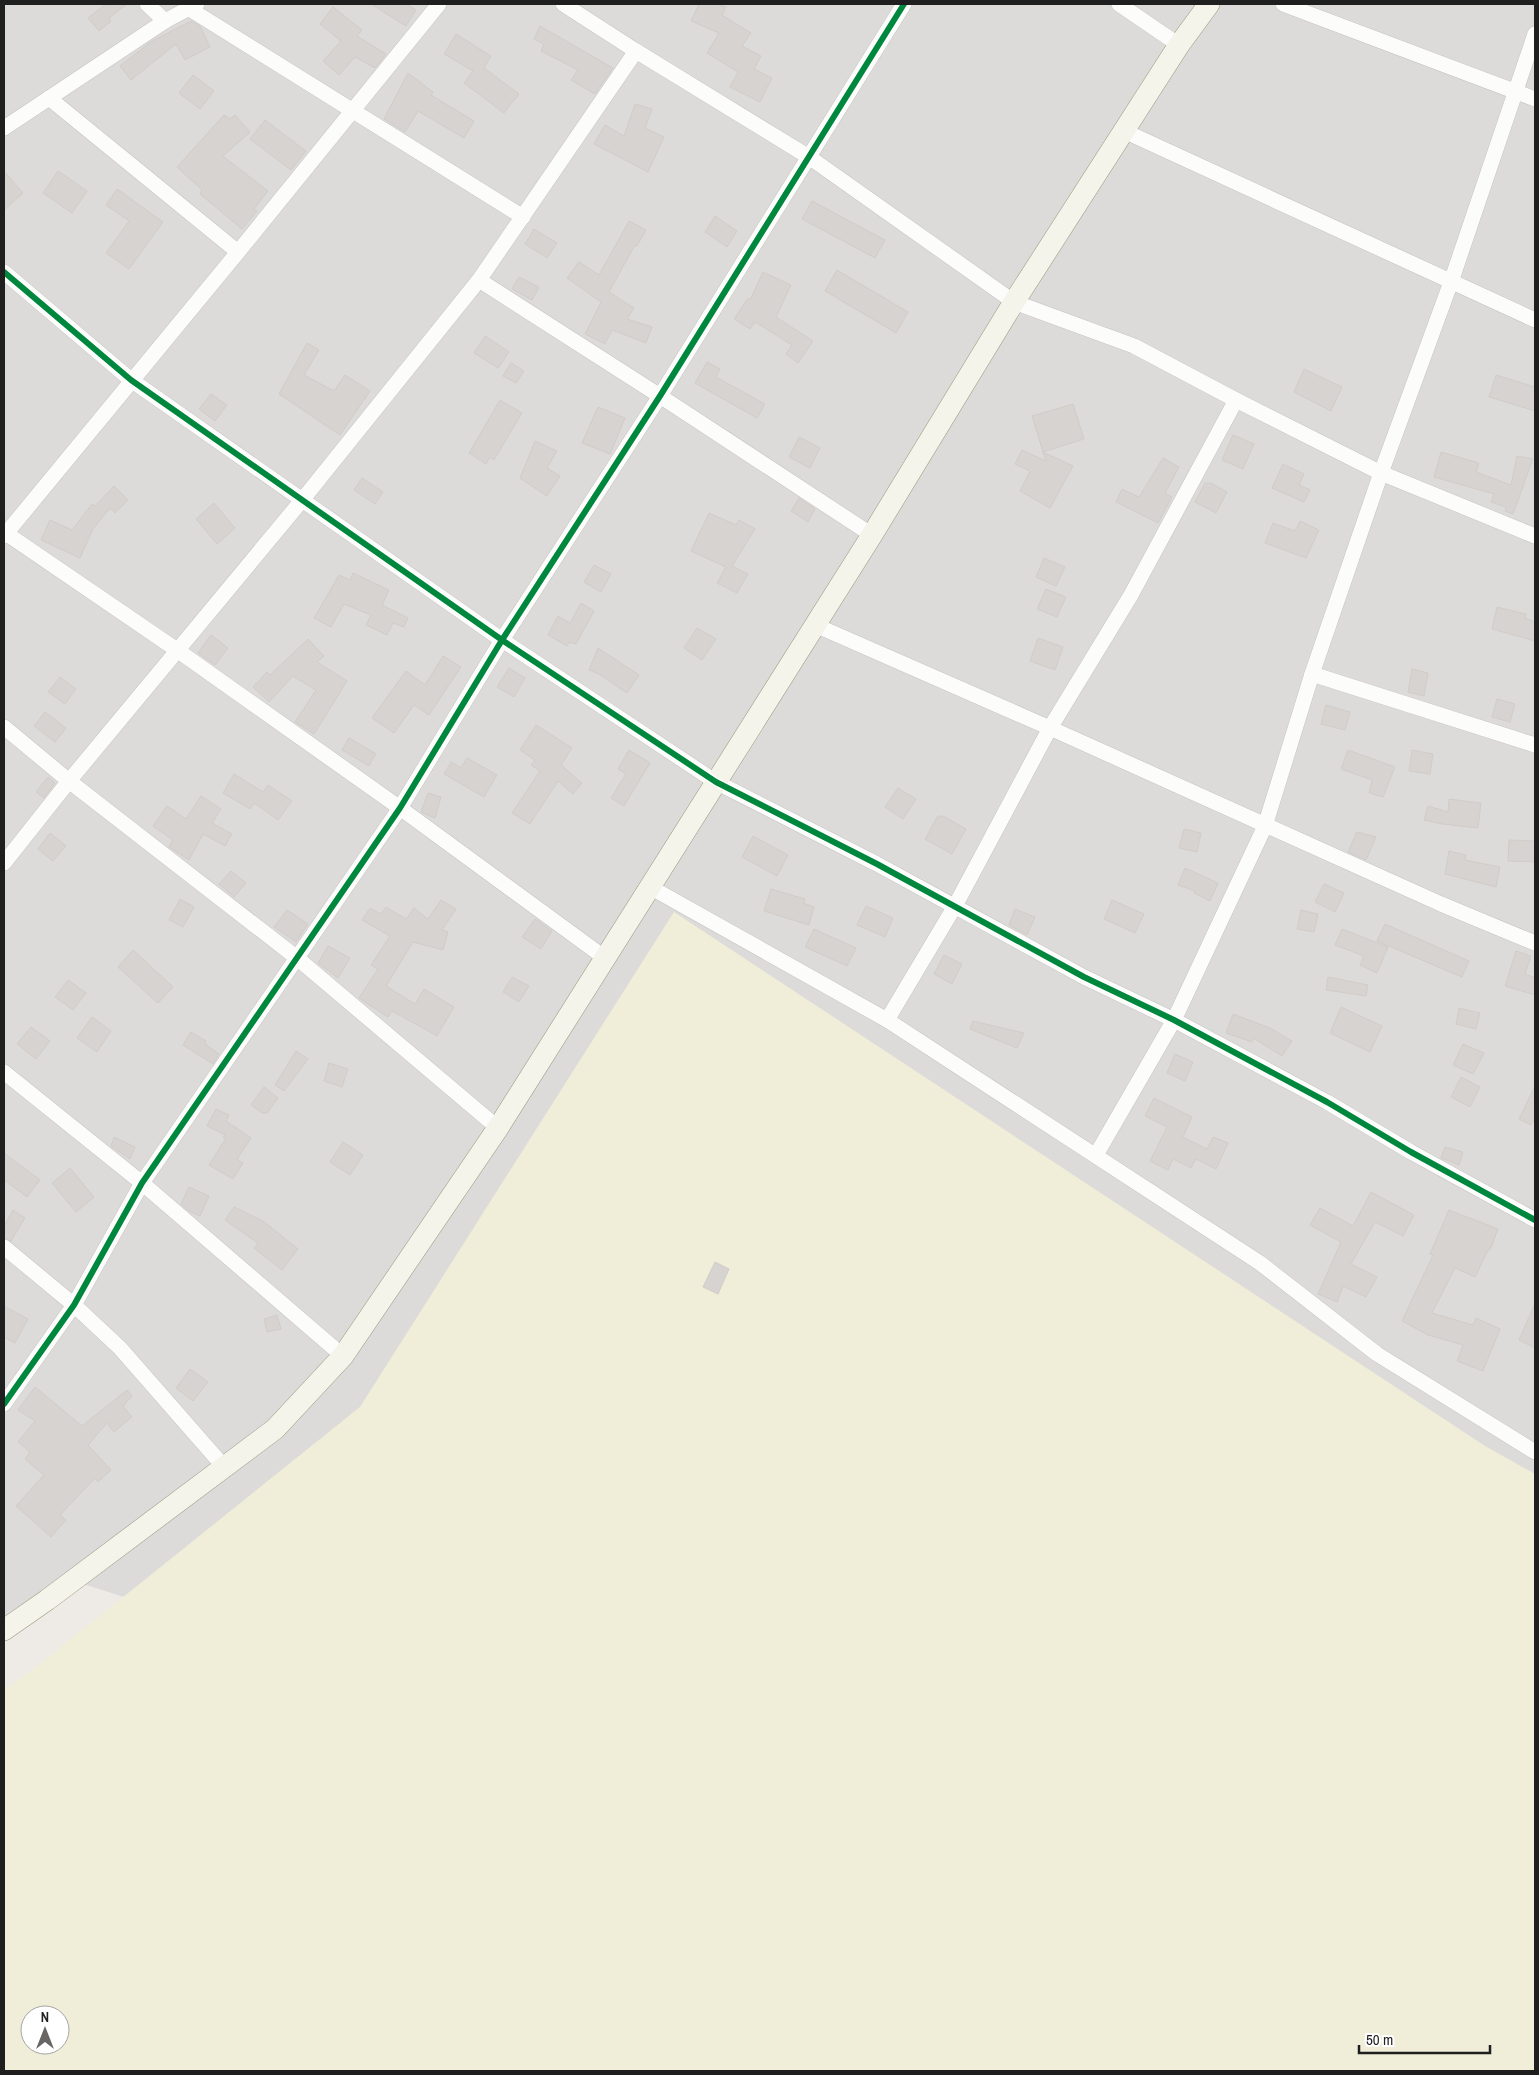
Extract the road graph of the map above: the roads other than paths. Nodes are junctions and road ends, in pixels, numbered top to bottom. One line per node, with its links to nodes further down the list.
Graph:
1 (147, 4): 9 (street)
2 (439, 4): 16 (street)
3 (563, 4): 12 (street)
4 (904, 4): 19 (street)
5 (1119, 4): 11 (street)
6 (1208, 4): 11 (main road)
7 (1283, 4): 13 (street)
8 (193, 6): 9 (street); 16 (street)
9 (165, 21): 14 (street)
10 (1535, 34): 13 (street)
11 (1179, 45): 18 (main road)
12 (636, 51): 19 (street); 20 (street)
13 (1515, 92): 15 (street); 24 (street)
14 (49, 98): 17 (street); 21 (street)
15 (1535, 99)
16 (352, 110): 20 (street); 21 (street)
17 (4, 128)
18 (1124, 131): 24 (street); 25 (main road)
19 (808, 157): 25 (street); 28 (street)
20 (523, 217): 23 (street)
21 (238, 252): 27 (street)
22 (4, 272): 27 (street)
23 (479, 280): 28 (street); 31 (street)
24 (1451, 282): 26 (street); 30 (street)
25 (1014, 302): 29 (street); 33 (main road)
26 (1535, 320)
27 (131, 380): 31 (street); 32 (street)
28 (660, 396): 33 (street); 36 (street)
29 (1236, 400): 30 (street); 40 (street)
30 (1381, 473): 34 (street); 38 (street)
31 (302, 499): 36 (street); 37 (street)
32 (4, 533): 37 (street)
33 (872, 535): 35 (main road)
34 (1535, 536)
35 (815, 625): 40 (street); 43 (main road)
36 (502, 640): 43 (street); 44 (street)
37 (177, 650): 42 (street); 44 (street)
38 (1312, 674): 41 (street); 45 (street)
39 (4, 727): 42 (street)
40 (1050, 728): 45 (street); 48 (street)
41 (1535, 746)
42 (69, 781): 46 (street); 50 (street)
43 (716, 782): 47 (main road); 48 (street)
44 (400, 808): 50 (street); 51 (street)
45 (1265, 826): 49 (street); 53 (street)
46 (4, 863)
47 (650, 887): 51 (main road); 52 (street)
48 (955, 906): 52 (street); 53 (street)
49 (1535, 943)
50 (297, 958): 55 (street); 57 (street)
51 (605, 958): 55 (main road)
52 (887, 1020): 56 (street)
53 (1174, 1020): 56 (street); 58 (street)
54 (4, 1072): 57 (street)
55 (498, 1128): 61 (main road)
56 (1096, 1155): 63 (street)
57 (142, 1182): 60 (street); 61 (street)
58 (1535, 1220)
59 (4, 1247): 60 (street)
60 (74, 1305): 62 (street); 64 (street)
61 (343, 1356): 64 (main road)
62 (4, 1404)
63 (1535, 1452)
64 (225, 1468): 65 (main road)
65 (4, 1630)

